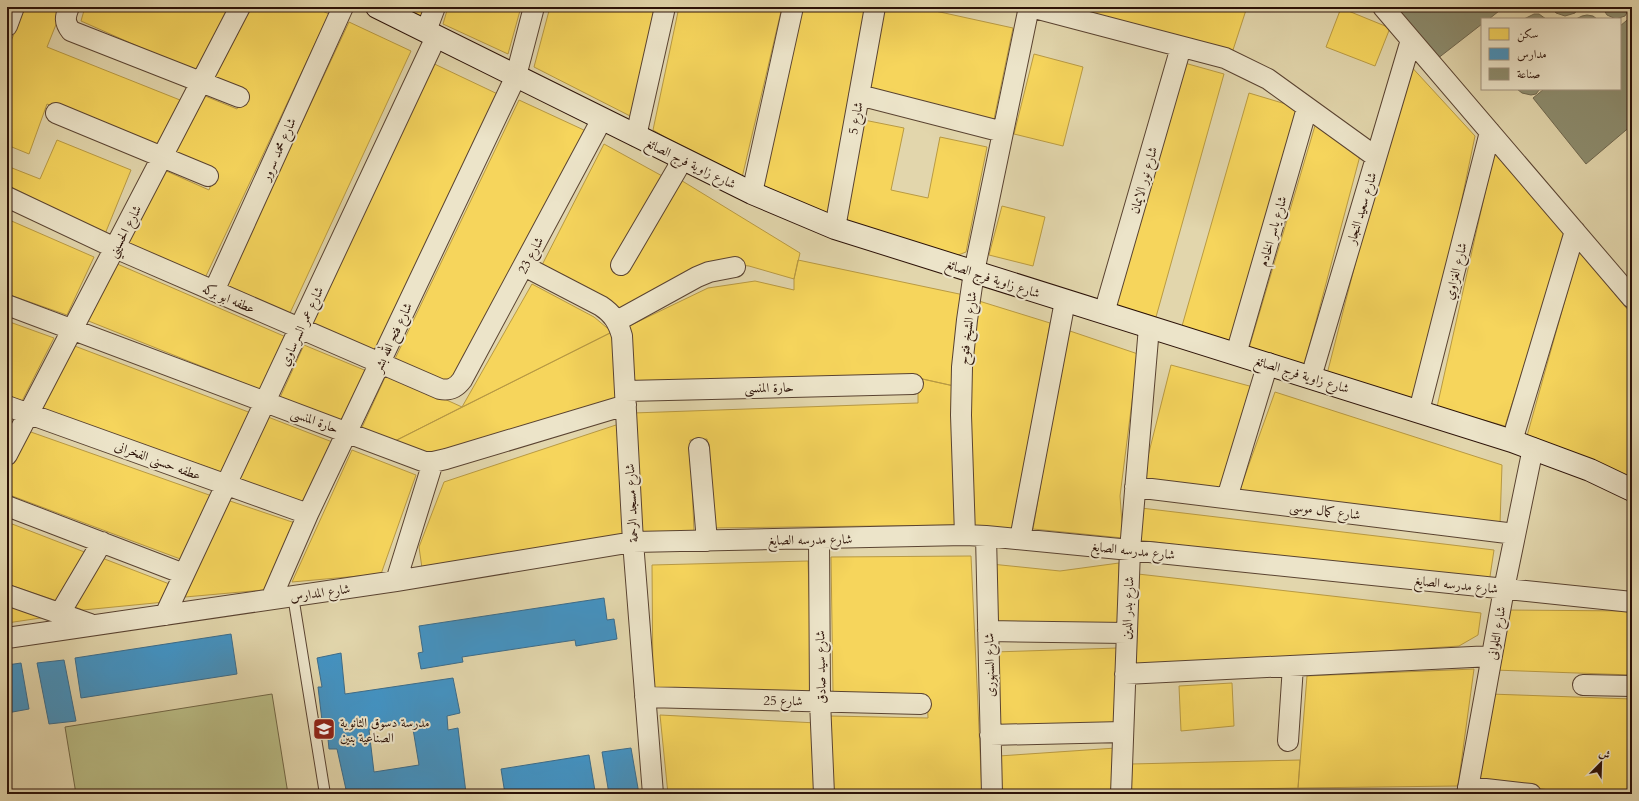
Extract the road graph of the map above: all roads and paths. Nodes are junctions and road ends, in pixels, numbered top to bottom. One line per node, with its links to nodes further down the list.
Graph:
1 (14, 7): 13 (street)
2 (69, 7): 18 (street)
3 (240, 7): 18 (street, شارع الحسيني)
4 (343, 7): 40 (street, شارع محمد سرور)
5 (377, 7): 14 (street, شارع زاوية فرج الصائغ)
6 (435, 7): 14 (street, شارع عمر السرساوي)
7 (534, 7): 17 (street, شارع فتح الله بشر)
8 (665, 7): 26 (street)
9 (793, 7): 31 (street)
10 (875, 7): 19 (street, شارع 5)
11 (1030, 7): 16 (street); 24 (street, شارع الشيخ فتوح)
12 (1383, 7): 15 (street)
13 (7, 26)
14 (431, 34): 17 (street, شارع زاوية فرج الصائغ); 47 (street, شارع عمر السرساوي)
15 (1411, 40): 25 (street); 28 (street, شارع سعيد النجار)
16 (1181, 47): 21 (street); 44 (street, شارع نور الايمان)
17 (516, 76): 23 (street, شارع زاوية فرج الصائغ); 50 (street, شارع فتح الله بشر)
18 (201, 82): 20 (street); 27 (street, شارع الحسيني)
19 (859, 95): 24 (street); 33 (street, شارع 5)
20 (239, 97)
21 (1307, 108): 28 (street); 49 (street, شارع ياسر الخادم)
22 (56, 113): 27 (street)
23 (602, 119): 26 (street, شارع زاوية فرج الصائغ); 37 (street, شارع 23)
24 (1003, 132): 39 (street, شارع الشيخ فتوح)
25 (1490, 132): 34 (street); 58 (street, شارع الغزاوي)
26 (636, 136): 29 (street, شارع زاوية فرج الصائغ)
27 (162, 157): 30 (street); 35 (street, شارع الحسيني)
28 (1376, 157): 52 (street, شارع سعيد النجار)
29 (683, 159): 31 (street, شارع زاوية فرج الصائغ); 36 (street)
30 (208, 176)
31 (752, 193): 33 (street, شارع زاوية فرج الصائغ)
32 (7, 197): 35 (street, عطفه ابو بركه)
33 (835, 228): 39 (street, شارع زاوية فرج الصائغ)
34 (1575, 231): 41 (street); 61 (street)
35 (115, 248): 40 (street, عطفه ابو بركه); 48 (street, شارع الحسيني)
36 (621, 265)
37 (524, 266): 45 (street); 54 (street, شارع 23)
38 (735, 267): 45 (street)
39 (974, 272): 42 (street, شارع زاوية فرج الصائغ); 73 (street, شارع الشيخ فتوح)
40 (214, 291): 47 (street, عطفه ابو بركه)
41 (1632, 298)
42 (1065, 301): 44 (street, شارع زاوية فرج الصائغ); 75 (street)
43 (7, 305): 48 (street, حارة المنسى)
44 (1104, 313): 46 (street, شارع زاوية فرج الصائغ)
45 (617, 321): 55 (street, شارع مسجد الرحمة)
46 (1149, 327): 49 (street, شارع زاوية فرج الصائغ); 67 (street, شارع بدر الدين)
47 (299, 328): 50 (street, عطفه ابو بركه); 56 (street, شارع عمر السرساوي)
48 (72, 330): 56 (street, حارة المنسى); 59 (street, شارع الحسيني)
49 (1236, 354): 51 (street, شارع زاوية فرج الصائغ)
50 (380, 363): 54 (street, عطفه ابو بركه); 60 (street, شارع فتح الله بشر)
51 (1268, 363): 52 (street, شارع زاوية فرج الصائغ); 69 (street)
52 (1311, 377): 58 (street, شارع زاوية فرج الصائغ)
53 (913, 384): 55 (street, حارة المنسى)
54 (453, 389)
55 (626, 398): 65 (street, حارة المنسى); 79 (street, شارع مسجد الرحمة)
56 (265, 401): 60 (street, حارة المنسى); 66 (street, شارع عمر السرساوي)
57 (7, 406): 59 (street, عطفه حسنى الفخرانى)
58 (1419, 411): 61 (street, شارع زاوية فرج الصائغ)
59 (28, 414): 64 (street, شارع الحسيني); 66 (street, عطفه حسنى الفخرانى)
60 (347, 432): 65 (street, حارة المنسى); 71 (street, شارع فتح الله بشر)
61 (1512, 441): 63 (street, شارع زاوية فرج الصائغ)
62 (699, 448): 77 (street)
63 (1533, 448): 68 (street, شارع زاوية فرج الصائغ); 72 (street, شارع التلوانى)
64 (7, 455)
65 (433, 462): 82 (street)
66 (226, 484): 71 (street, عطفه حسنى الفخرانى); 81 (street, شارع عمر السرساوي)
67 (1135, 487): 69 (street, شارع كمال موسى); 80 (street, شارع بدر الدين)
68 (1632, 490)
69 (1227, 498): 72 (street, شارع كمال موسى)
70 (7, 506): 78 (street)
71 (308, 514): 86 (street, شارع فتح الله بشر)
72 (1516, 534): 83 (street, شارع التلوانى)
73 (965, 535): 74 (street, شارع مدرسه الصايغ); 76 (street, شارع مدرسه الصايغ)
74 (986, 536): 75 (street, شارع مدرسه الصايغ); 91 (street, شارع السنهورى)
75 (1020, 538): 80 (street, شارع مدرسه الصايغ)
76 (819, 539): 77 (street, شارع مدرسه الصايغ); 100 (street, شارع سيد صادق)
77 (707, 541): 79 (street, شارع مدرسه الصايغ)
78 (102, 542): 81 (street); 88 (street)
79 (633, 542): 82 (street, شارع المدارس); 99 (street, شارع مسجد الرحمة)
80 (1130, 550): 83 (street, شارع مدرسه الصايغ); 92 (street, شارع بدر الدين)
81 (184, 574): 89 (street, شارع عمر السرساوي)
82 (396, 581): 85 (street, شارع المدارس)
83 (1504, 589): 87 (street, شارع مدرسه الصايغ); 94 (street, شارع التلوانى)
84 (7, 595): 88 (street)
85 (293, 596): 86 (street, شارع المدارس); 106 (lane)
86 (271, 599): 89 (street, شارع المدارس)
87 (1632, 602)
88 (60, 613): 90 (street)
89 (165, 615): 90 (street, شارع المدارس)
90 (94, 625): 93 (street, شارع المدارس)
91 (988, 631): 92 (street); 103 (street, شارع السنهورى)
92 (1126, 633): 96 (street, شارع بدر الدين)
93 (7, 638)
94 (1492, 656): 95 (street); 105 (street, شارع التلوانى)
95 (1293, 666): 96 (street); 104 (street)
96 (1125, 674): 102 (street, شارع بدر الدين)
97 (1583, 685): 98 (street)
98 (1632, 686)
99 (645, 697): 100 (street, شارع 25); 107 (street, شارع مسجد الرحمة)
100 (820, 701): 101 (street, شارع 25); 108 (street, شارع سيد صادق)
101 (921, 704)
102 (1123, 732): 103 (street); 110 (street, شارع بدر الدين)
103 (990, 735): 109 (street, شارع السنهورى)
104 (1288, 741)
105 (1468, 791): 111 (street)
106 (325, 794)
107 (653, 794)
108 (824, 794)
109 (992, 794)
110 (1121, 794)
111 (1530, 794)

